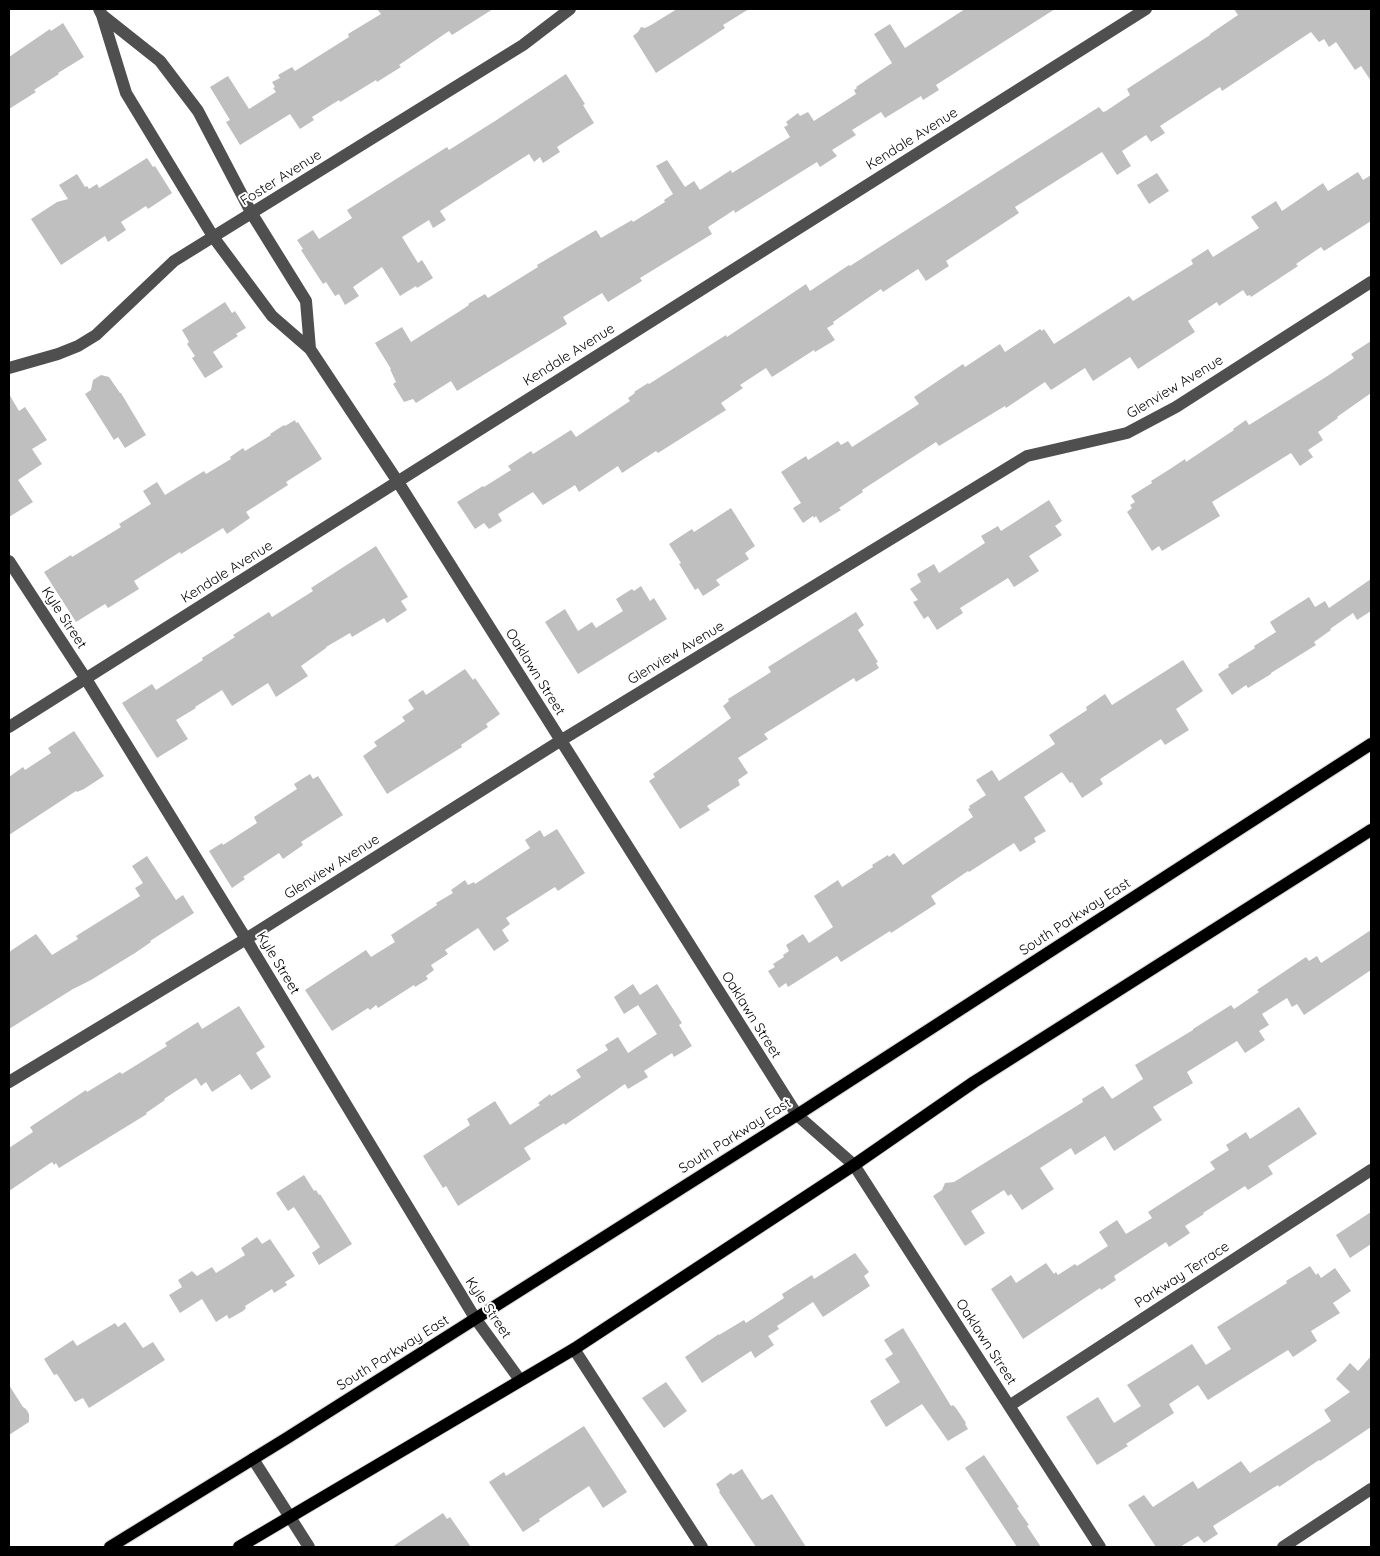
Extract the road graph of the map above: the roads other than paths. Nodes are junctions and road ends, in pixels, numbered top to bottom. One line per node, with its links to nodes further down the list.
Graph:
1 (570, 9): 4 (street, Foster Avenue)
2 (1146, 9): 9 (street, Kendale Avenue)
3 (101, 12): 4 (street); 5 (street)
4 (252, 214): 5 (street, Foster Avenue); 7 (street)
5 (214, 238): 7 (street); 8 (street, Foster Avenue)
6 (1371, 282): 13 (street, Glenview Avenue)
7 (310, 349): 9 (street, Oaklawn Street)
8 (9, 368)
9 (398, 482): 11 (street, Kendale Avenue); 13 (street, Oaklawn Street)
10 (9, 561): 11 (street, Kyle Street)
11 (86, 679): 12 (street, Kendale Avenue); 16 (street, Kyle Street)
12 (9, 727)
13 (560, 741): 16 (street, Glenview Avenue); 18 (street, Oaklawn Street)
14 (1371, 744): 18 (main road, South Parkway East)
15 (1371, 830): 19 (main road)
16 (246, 938): 17 (street, Glenview Avenue); 21 (street, Kyle Street)
17 (9, 1082)
18 (797, 1115): 19 (street, Oaklawn Street); 21 (main road, South Parkway East)
19 (854, 1165): 22 (main road); 24 (street, Oaklawn Street)
20 (1371, 1170): 24 (street, Parkway Terrace)
21 (475, 1318): 23 (street, Kyle Street); 25 (main road, South Parkway East)
22 (574, 1349): 23 (main road); 31 (street)
23 (520, 1380): 27 (main road)
24 (1009, 1406): 32 (street, Oaklawn Street)
25 (253, 1459): 27 (street); 28 (main road, South Parkway East)
26 (1371, 1489): 33 (street)
27 (289, 1517): 29 (main road); 30 (street)
28 (110, 1547)
29 (240, 1547)
30 (309, 1547)
31 (702, 1547)
32 (1100, 1547)
33 (1283, 1547)

